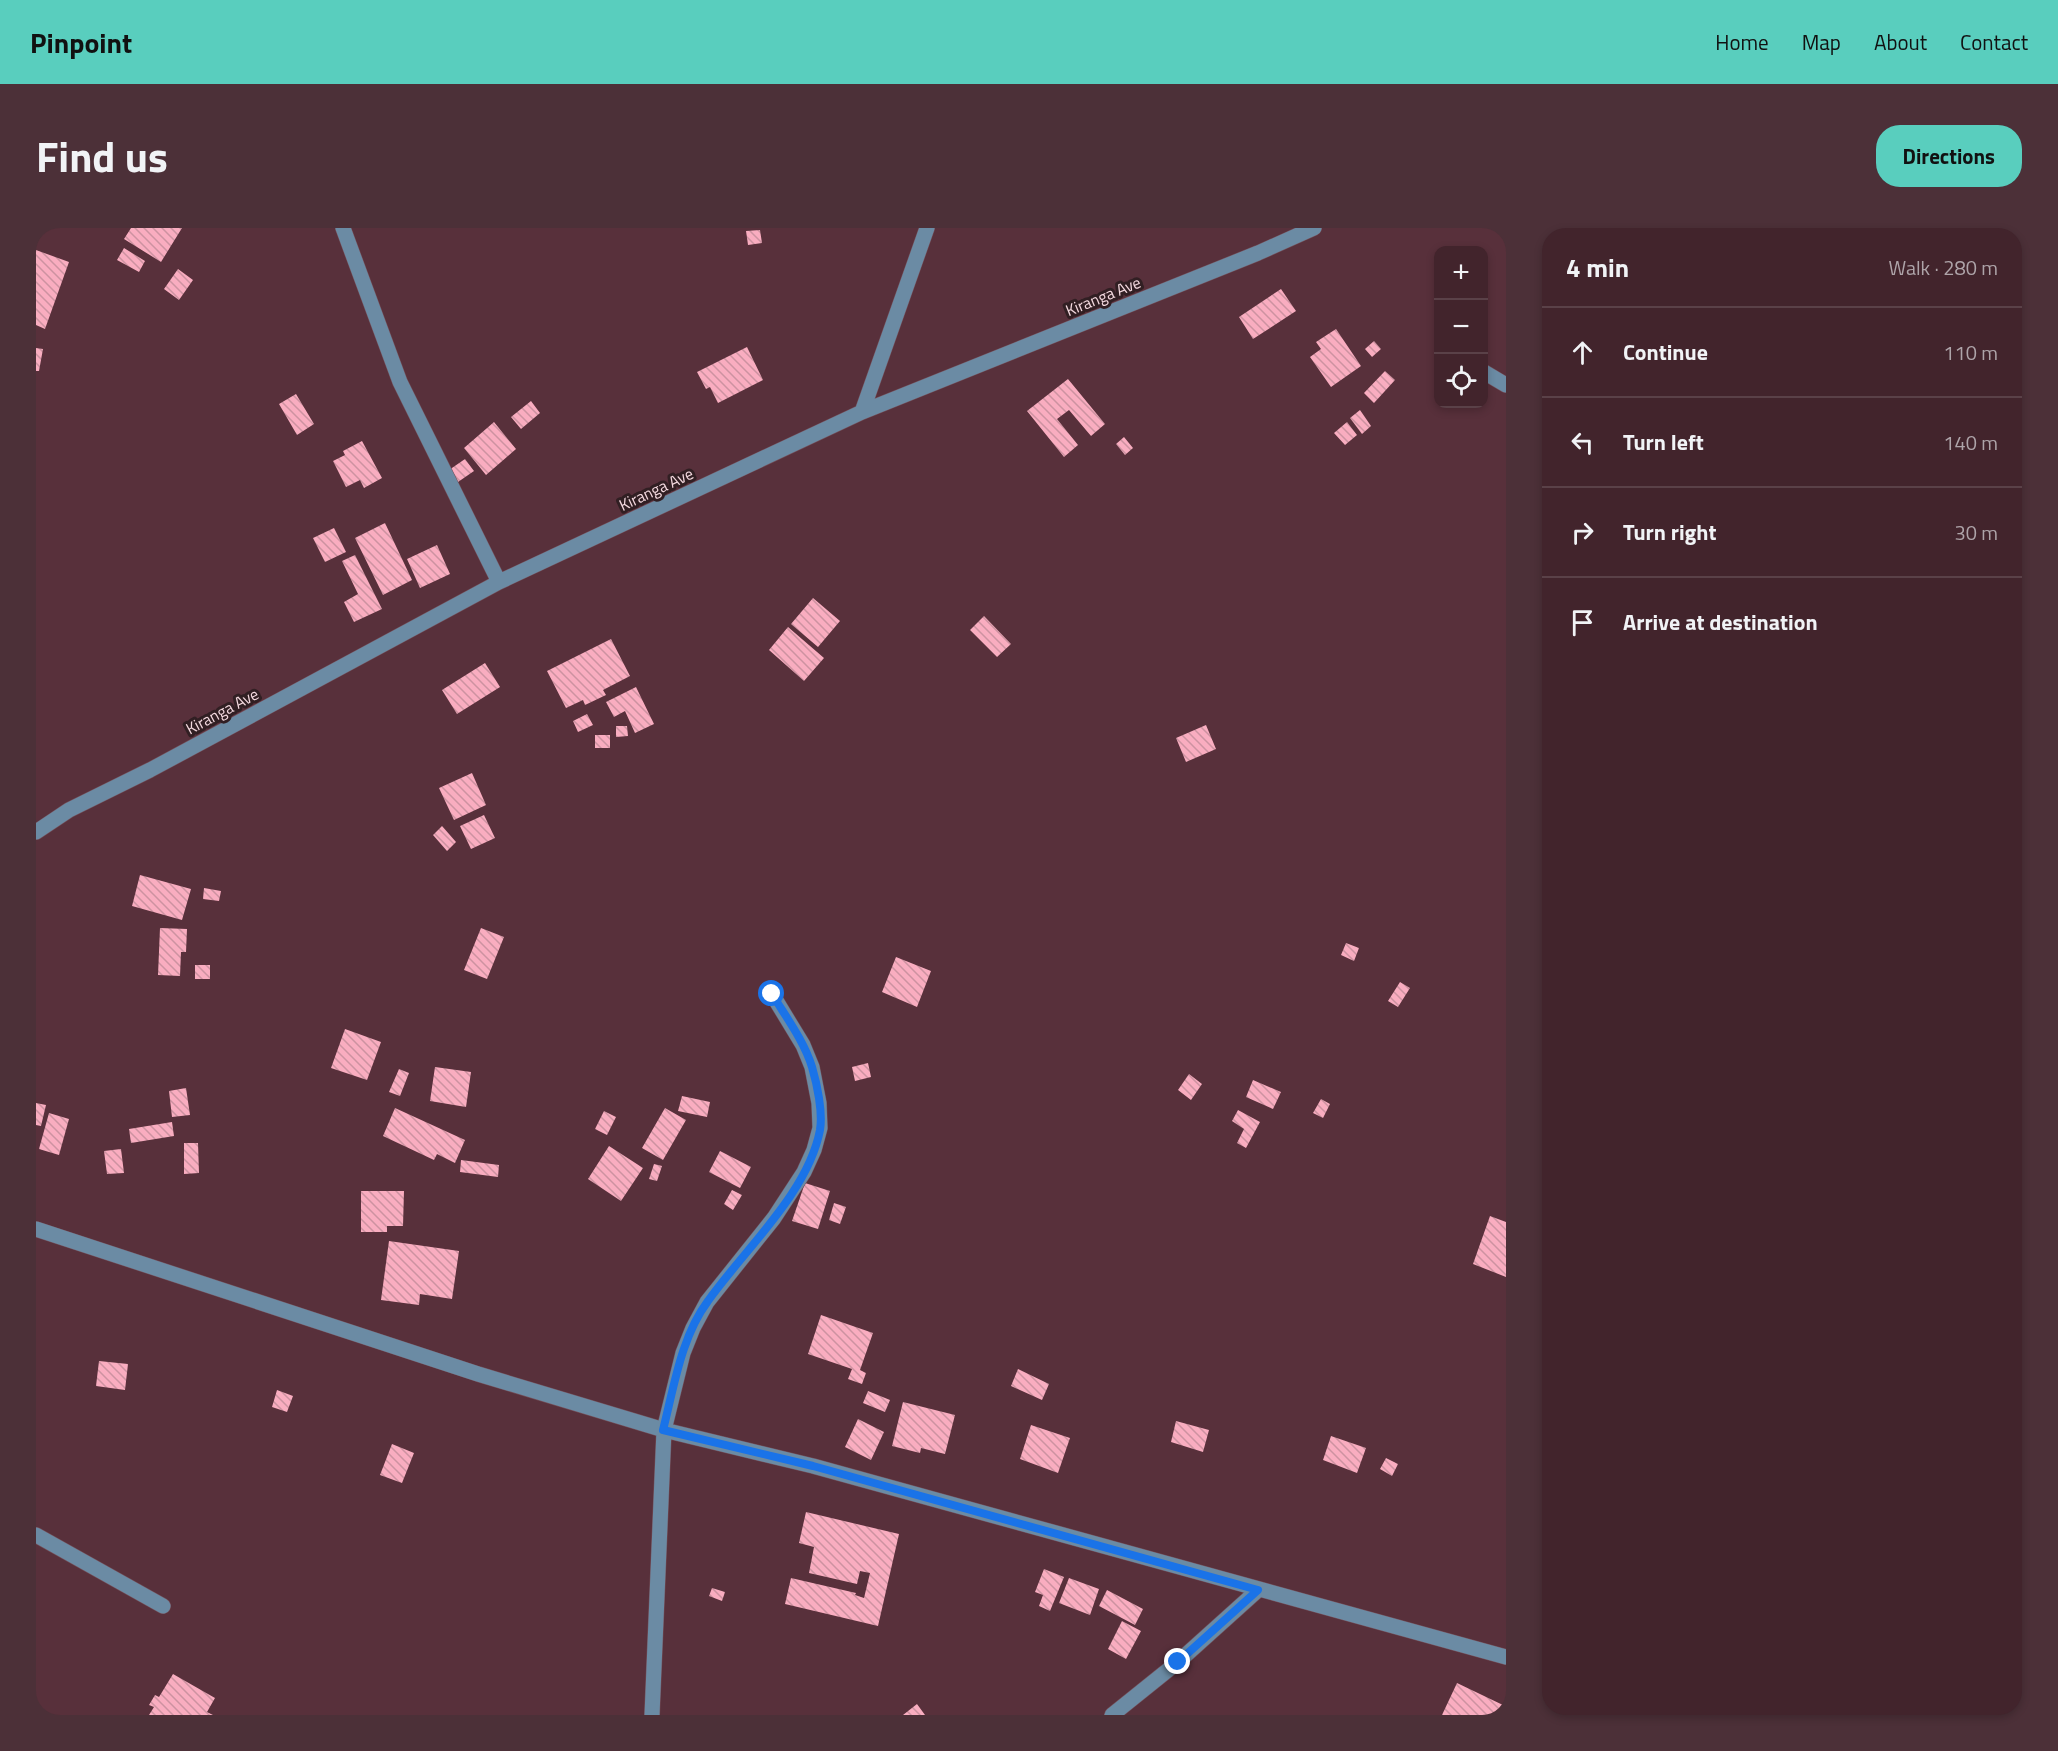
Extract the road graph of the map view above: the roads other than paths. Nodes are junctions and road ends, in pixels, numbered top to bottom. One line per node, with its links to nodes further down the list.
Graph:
1 (343, 228): 7 (street)
2 (927, 228): 6 (street)
3 (1314, 228): 6 (street, Kiranga Ave)
4 (1488, 374): 5 (street)
5 (1506, 385)
6 (862, 412): 7 (street, Kiranga Ave)
7 (498, 582): 8 (street, Kiranga Ave)
8 (36, 832)
9 (772, 994): 11 (street)
10 (36, 1229): 11 (street)
11 (663, 1430): 13 (street); 16 (street)
12 (36, 1535): 14 (street)
13 (1258, 1590): 15 (street); 17 (street)
14 (163, 1606)
15 (1506, 1657)
16 (652, 1715)
17 (1112, 1715)

